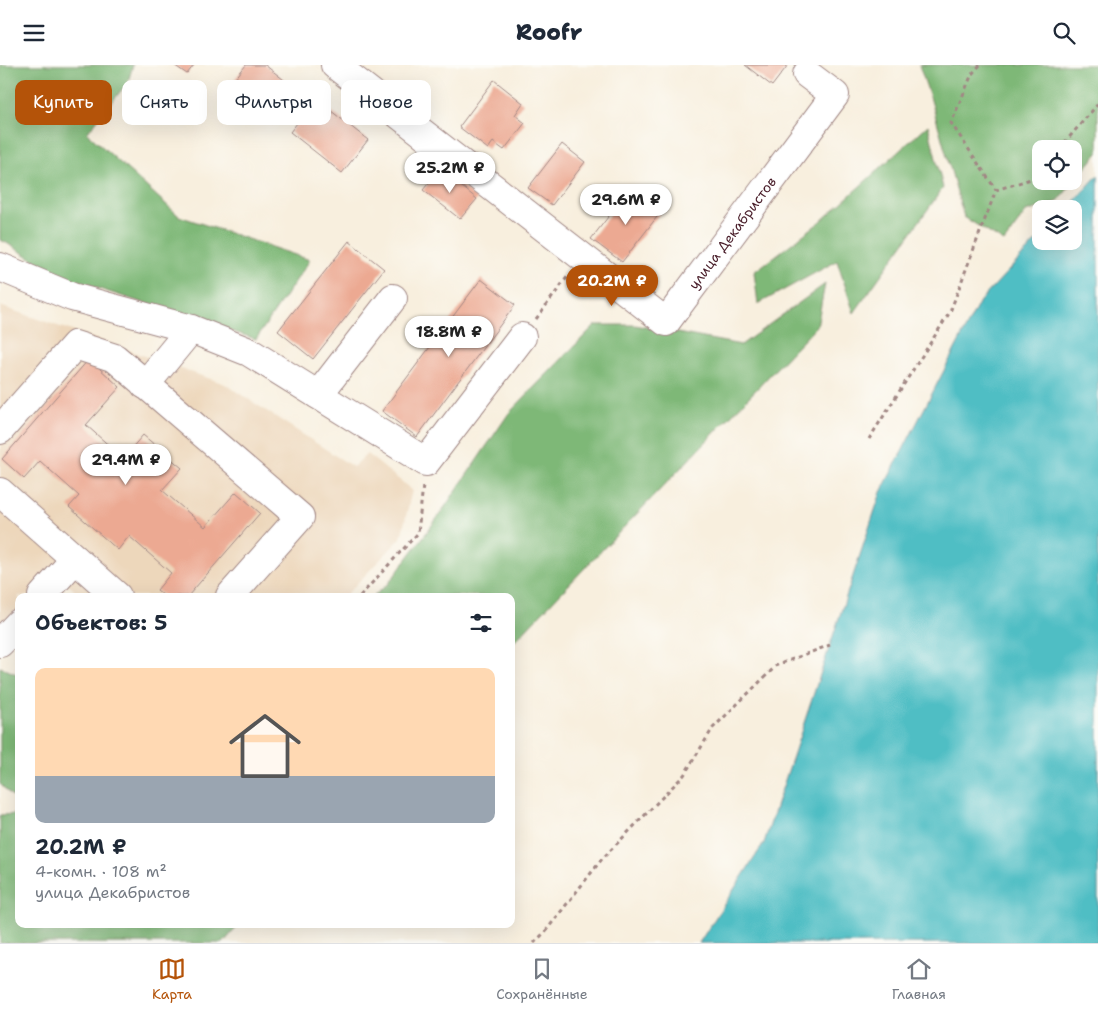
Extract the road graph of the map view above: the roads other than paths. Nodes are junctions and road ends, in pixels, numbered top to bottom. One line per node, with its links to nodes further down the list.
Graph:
1 (334, 65): 2 (street, улица Декабристов)
2 (807, 74)
3 (0, 267): 5 (street)
4 (393, 299): 8 (street)
5 (191, 329): 7 (street); 8 (street)
6 (522, 337): 8 (street)
7 (145, 385): 9 (street); 14 (street)
8 (318, 395)
9 (0, 431)
10 (0, 492): 11 (street)
11 (75, 559): 12 (street); 13 (street)
12 (45, 593)
13 (114, 593)
14 (233, 593)
15 (15, 627): 16 (street)
16 (0, 643)

